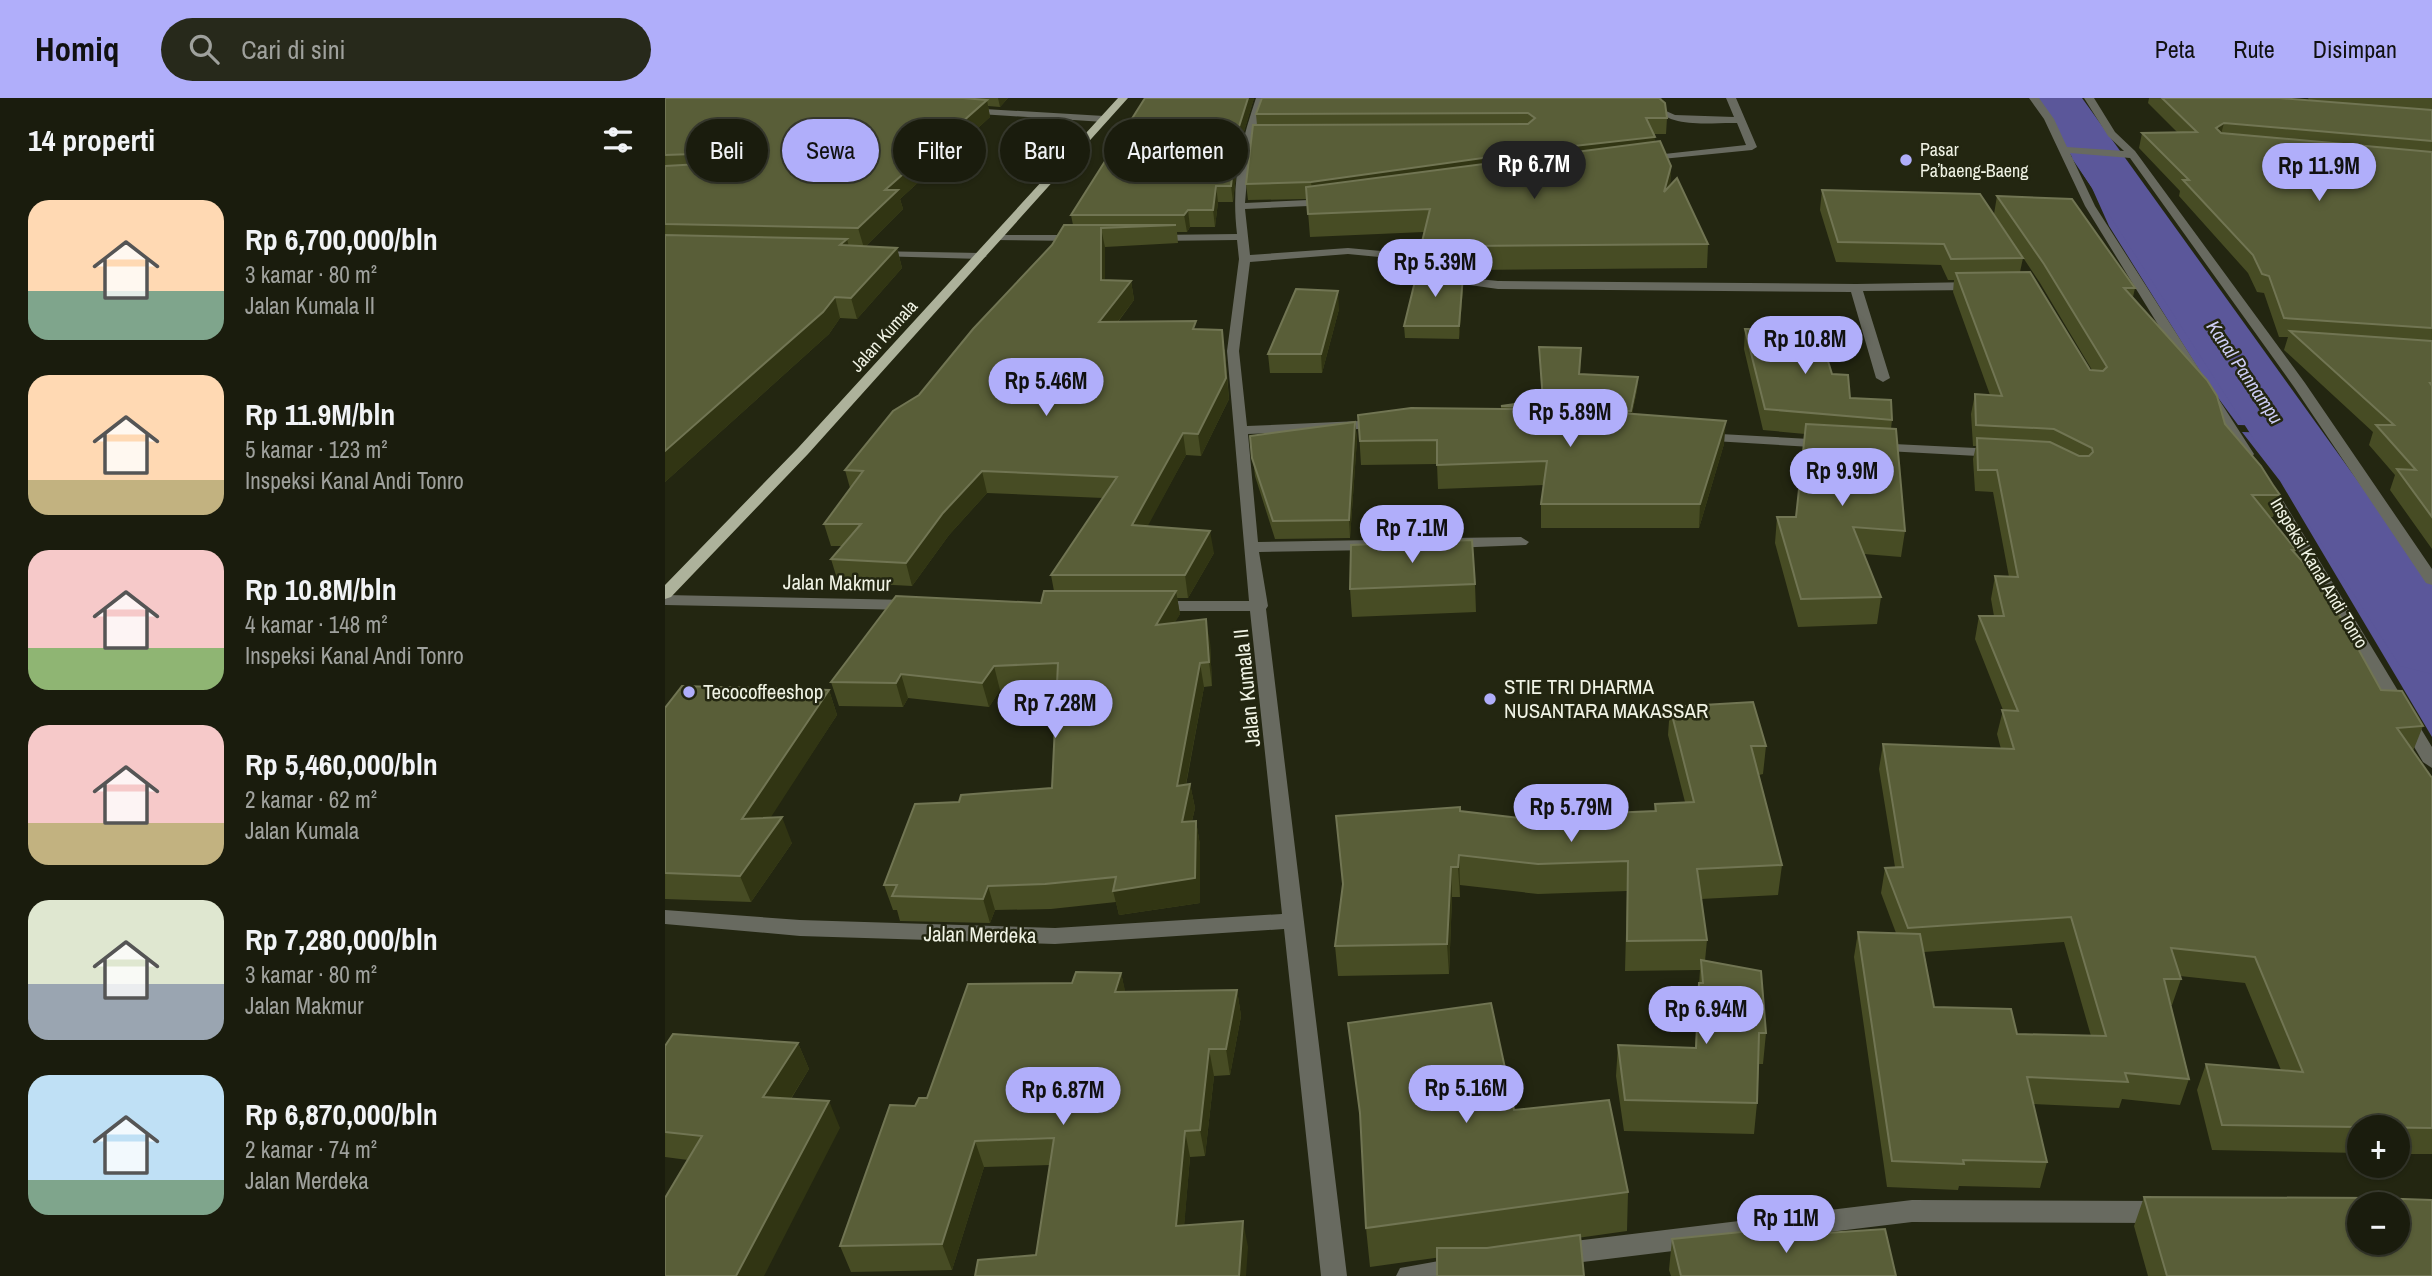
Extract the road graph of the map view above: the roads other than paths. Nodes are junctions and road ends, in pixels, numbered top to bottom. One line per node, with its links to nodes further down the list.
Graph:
1 (1123, 98): 8 (main road, Jalan Kumala)
2 (1261, 98): 10 (street, Jalan Kumala II)
3 (1628, 98): 9 (street)
4 (1731, 98): 9 (street)
5 (2033, 98): 12 (street, Inspeksi Kanal Andi Tonro)
6 (2089, 98): 13 (street)
7 (952, 110): 8 (street)
8 (1104, 119): 18 (main road, Jalan Kumala)
9 (1740, 120): 14 (street)
10 (1249, 135): 11 (street); 16 (street, Jalan Kumala II)
11 (1262, 135)
12 (2069, 150): 13 (street); 41 (street, Inspeksi Kanal Andi Tonro)
13 (2133, 155): 35 (street)
14 (1637, 160)
15 (1342, 201): 16 (street)
16 (1239, 206): 17 (street, Jalan Kumala II)
17 (1243, 237): 20 (street); 23 (street, Jalan Kumala II)
18 (997, 238): 19 (street); 22 (main road, Jalan Kumala)
19 (1084, 238)
20 (1137, 238)
21 (859, 253): 22 (street)
22 (981, 256): 36 (main road, Jalan Kumala)
23 (1245, 259): 25 (street); 28 (street, Jalan Kumala II)
24 (1995, 285): 25 (street)
25 (1856, 288): 26 (street)
26 (1883, 378)
27 (1399, 424): 28 (street)
28 (1241, 430): 34 (street, Jalan Kumala II)
29 (1683, 435): 30 (street)
30 (2012, 454)
31 (1521, 542): 33 (street)
32 (1386, 544): 34 (street)
33 (1440, 544)
34 (1251, 547): 40 (street, Jalan Kumala II)
35 (2432, 580)
36 (665, 594)
37 (665, 600): 38 (street, Jalan Makmur)
38 (933, 606)
39 (1137, 606): 40 (street)
40 (1260, 606): 43 (street, Jalan Kumala II)
41 (2432, 762)
42 (665, 917): 43 (street, Jalan Merdeka)
43 (1296, 921): 47 (street, Jalan Kumala II)
44 (2191, 1212): 45 (street)
45 (1528, 1259)
46 (1488, 1265): 48 (street)
47 (1334, 1276)
48 (1409, 1276)

